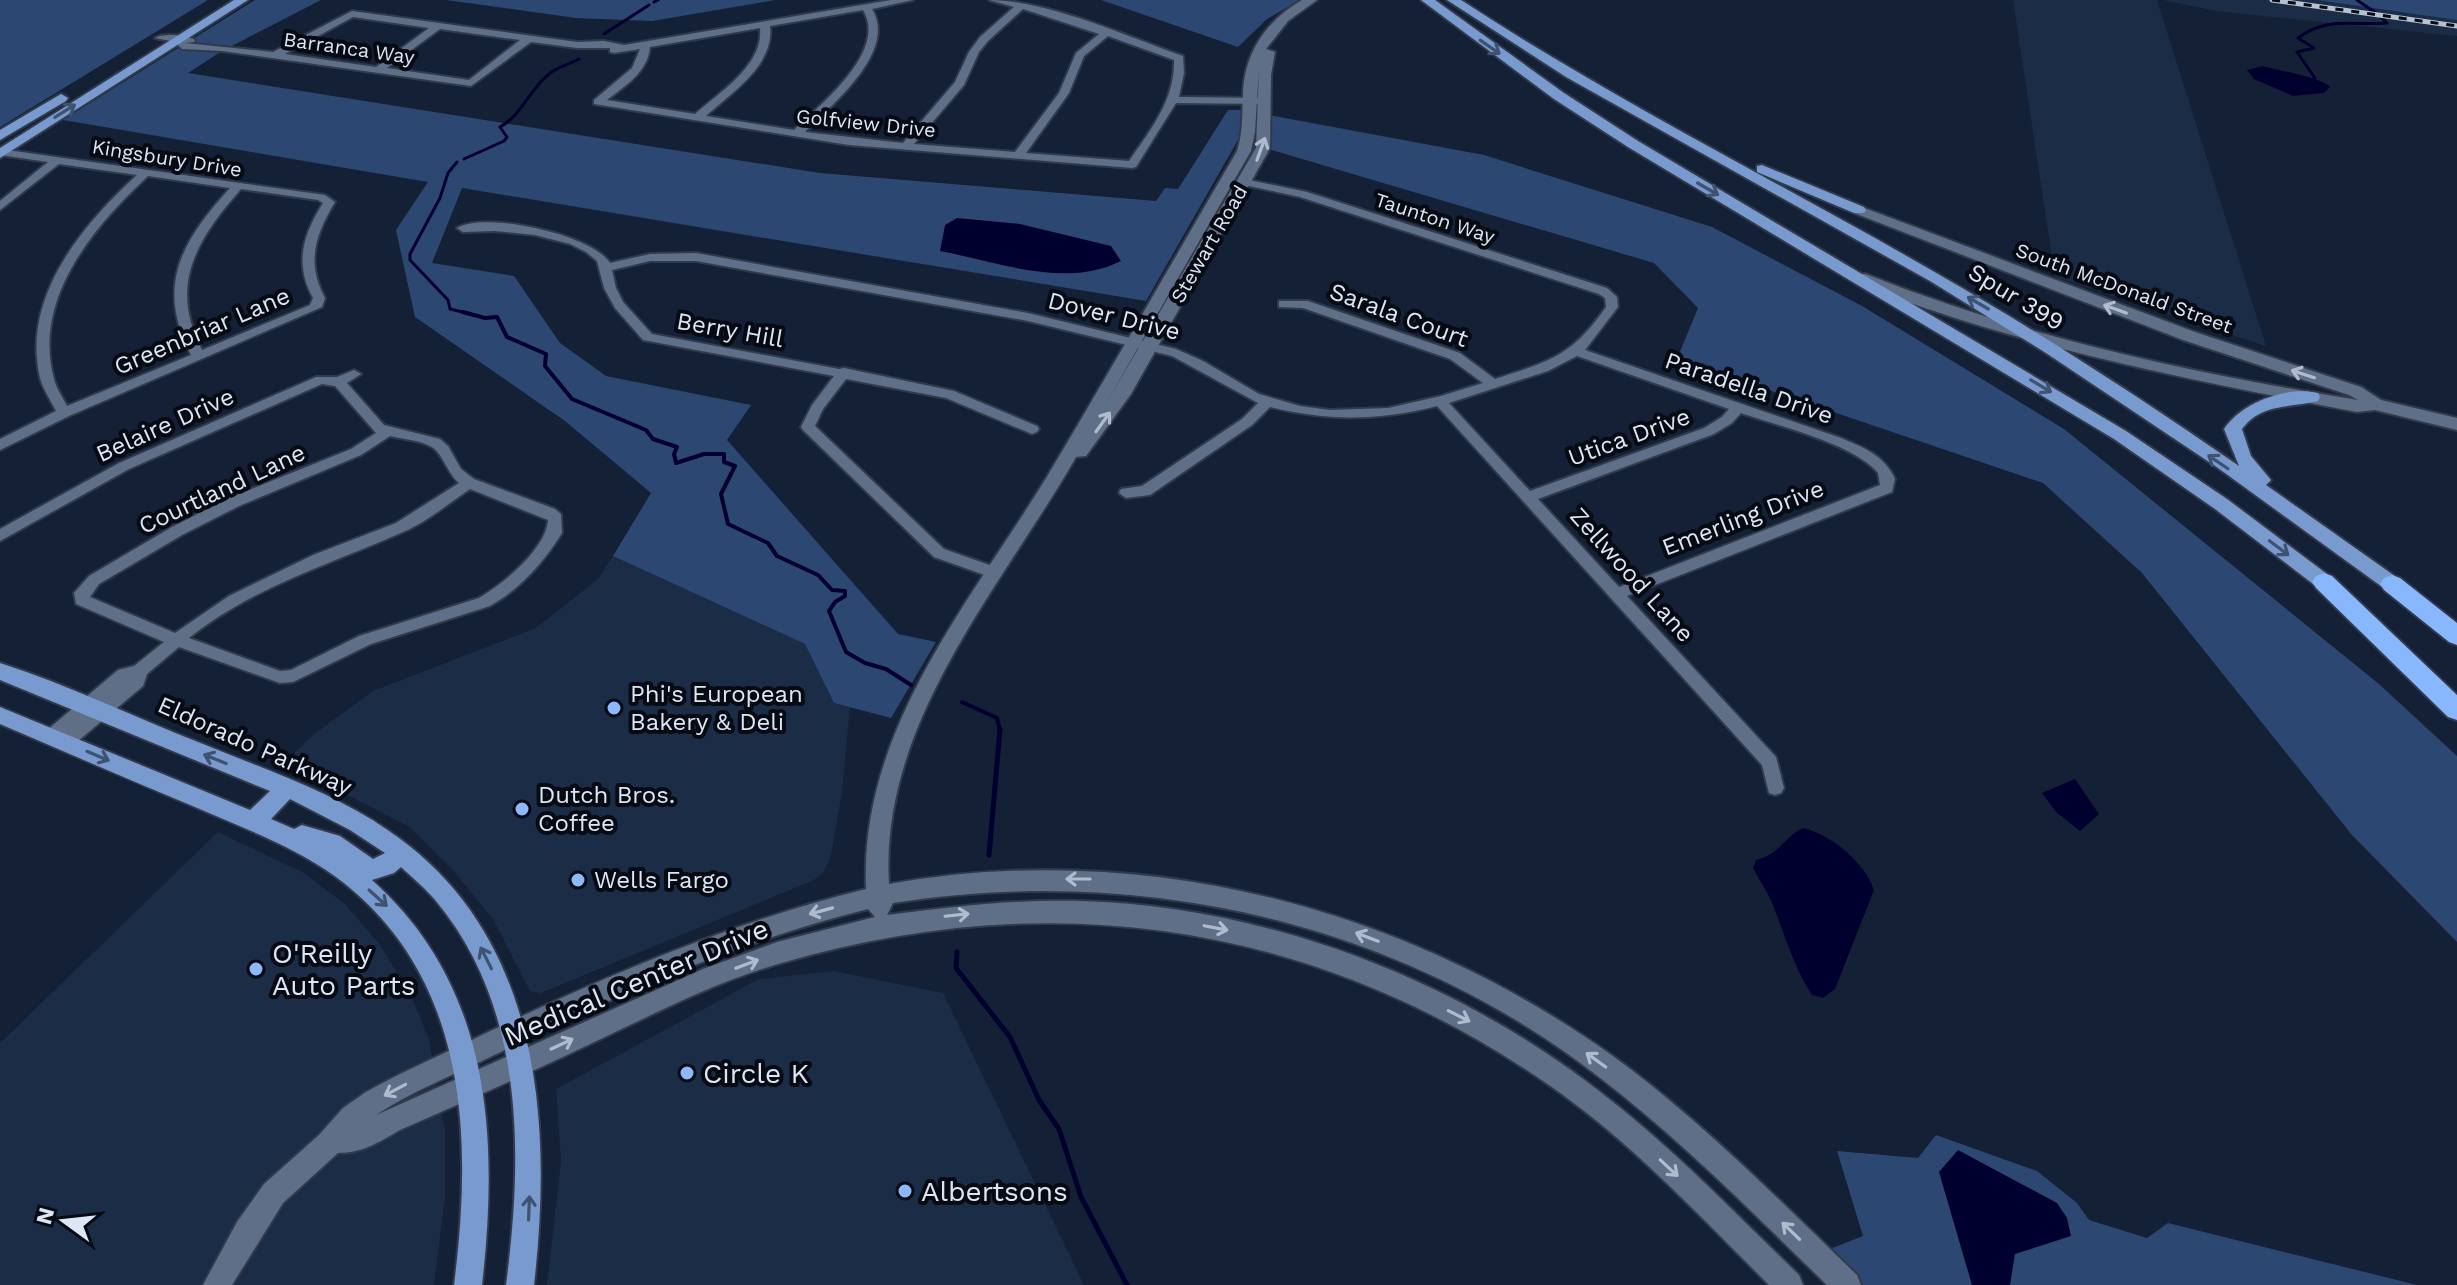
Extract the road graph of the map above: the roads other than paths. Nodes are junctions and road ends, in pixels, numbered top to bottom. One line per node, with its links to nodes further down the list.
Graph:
1 (226, 0): 14 (main road)
2 (242, 0): 16 (main road)
3 (908, 0): 10 (street)
4 (994, 0): 9 (street)
5 (1311, 0): 22 (street, Stewart Road)
6 (1326, 0): 22 (street, Stewart Road)
7 (1427, 0): 39 (main road, one-way to 39)
8 (1453, 0): 20 (main road)
9 (1022, 5): 13 (street); 26 (street)
10 (866, 7): 11 (street); 24 (street)
11 (765, 25): 17 (street); 23 (street)
12 (438, 26): 15 (street); 18 (street); 19 (street)
13 (1107, 32): 21 (street); 28 (street)
14 (160, 38): 16 (street, Barranca Way); 25 (main road)
15 (529, 38): 17 (street); 19 (street, Barranca Way)
16 (179, 41): 18 (street, Barranca Way); 27 (main road, one-way to 16)
17 (645, 46): 23 (street, Golfview Drive)
18 (275, 55): 19 (street, Barranca Way)
19 (378, 70)
20 (1593, 87): 36 (main road); 37 (main road, Spur 399)
21 (1174, 97): 22 (street); 28 (street, Golfview Drive)
22 (1257, 98): 31 (street, Stewart Road, one-way to 22); 46 (street, Stewart Road)
23 (697, 118): 24 (street, Golfview Drive)
24 (796, 134): 26 (street, Golfview Drive)
25 (0, 136)
26 (905, 147): 28 (street, Golfview Drive)
27 (1, 152): 29 (street, Kingsbury Drive)
28 (1018, 156)
29 (58, 159): 30 (street, Kingsbury Drive); 34 (street)
30 (147, 171): 32 (street, Kingsbury Drive); 60 (street)
31 (1244, 182): 42 (street, Taunton Way); 47 (street, Stewart Road)
32 (237, 187): 33 (street, Kingsbury Drive); 49 (street)
33 (326, 205): 35 (street, Kingsbury Drive); 49 (street, Greenbriar Lane)
34 (0, 207)
35 (343, 210)
36 (1859, 210): 37 (main road); 44 (street, South McDonald Street, one-way to 36)
37 (1799, 215): 39 (main road); 45 (main road, Spur 399, one-way to 37)
38 (463, 228): 40 (street, Berry Hill)
39 (1798, 241): 41 (main road)
40 (605, 268): 46 (street, Dover Drive); 51 (street, Berry Hill)
41 (1854, 274): 45 (street, South McDonald Street); 73 (main road, one-way to 73)
42 (1611, 297): 48 (street, Dover Drive)
43 (1283, 304): 54 (street, Sarala Court)
44 (2189, 336): 50 (street); 58 (street, South McDonald Street, one-way to 44)
45 (2042, 341): 50 (street, South McDonald Street); 70 (main road, Spur 399, one-way to 45)
46 (1132, 344): 47 (street, Dover Drive); 65 (street, Stewart Road)
47 (1149, 347): 56 (street, Dover Drive); 65 (street, Stewart Road, one-way to 47)
48 (1576, 351): 54 (street, Dover Drive); 59 (street, Paradella Drive)
49 (199, 357): 60 (street, Greenbriar Lane)
50 (2168, 367): 55 (street, South McDonald Street)
51 (844, 372): 62 (street, Berry Hill); 72 (street)
52 (354, 374): 53 (street, Belaire Drive)
53 (339, 382): 63 (street); 71 (street, Belaire Drive)
54 (1493, 384): 57 (street, Dover Drive)
55 (2312, 397): 58 (street, South McDonald Street); 70 (main road)
56 (1267, 402): 57 (street, Dover Drive); 68 (street)
57 (1441, 402): 69 (street, Zellwood Lane)
58 (2375, 404): 61 (street, South McDonald Street)
59 (1738, 407): 67 (street, Paradella Drive); 69 (street, Utica Drive)
60 (64, 413): 64 (street, Greenbriar Lane)
61 (2457, 424)
62 (1032, 429)
63 (385, 433): 66 (street); 77 (street, Courtland Lane)
64 (0, 445)
65 (1053, 481): 72 (street, Stewart Road)
66 (469, 483): 77 (street); 77 (street)
67 (1887, 488): 75 (street, Emerling Drive)
68 (1126, 493)
69 (1528, 497): 75 (street, Zellwood Lane)
70 (2306, 521): 74 (main road, Spur 399)
71 (0, 536)
72 (993, 572): 88 (street, Stewart Road)
73 (2324, 582): 79 (highway); 81 (highway)
74 (2392, 584): 76 (highway)
75 (1616, 594): 85 (street, Zellwood Lane)
76 (2457, 635)
77 (176, 640): 80 (street)
78 (0, 671): 80 (main road, Eldorado Parkway)
79 (2457, 689)
80 (93, 710): 83 (street); 84 (main road, Eldorado Parkway, one-way to 80)
81 (2457, 710)
82 (0, 715): 83 (main road)
83 (58, 739): 86 (main road, one-way to 86)
84 (287, 788): 86 (main road); 87 (main road, Eldorado Parkway)
85 (1775, 788)
86 (264, 826): 87 (main road); 95 (main road, one-way to 95)
87 (402, 853): 94 (main road, Eldorado Parkway, one-way to 87)
88 (878, 896): 89 (street, Medical Center Drive, one-way to 88); 90 (street, Stewart Road); 92 (street, Medical Center Drive, one-way to 92)
89 (1310, 917): 91 (street); 103 (street, Medical Center Drive, one-way to 89)
90 (880, 924): 91 (street, Medical Center Drive, one-way to 91); 93 (street, Medical Center Drive, one-way to 90)
91 (1301, 949): 102 (street, Medical Center Drive, one-way to 102)
92 (697, 952): 93 (street); 94 (street, Medical Center Drive)
93 (702, 982): 96 (street, Medical Center Drive, one-way to 93)
94 (513, 1031): 95 (street, Medical Center Drive); 96 (main road, Eldorado Parkway)
95 (465, 1056): 97 (main road); 98 (street, Medical Center Drive, one-way to 98)
96 (520, 1064): 97 (street, Medical Center Drive); 101 (main road, Eldorado Parkway, one-way to 96)
97 (471, 1085): 98 (street, Medical Center Drive); 99 (main road)
98 (333, 1140): 100 (street, Medical Center Drive)
99 (470, 1281)
100 (217, 1285)
101 (520, 1285)
102 (1789, 1285)
103 (1847, 1285)

